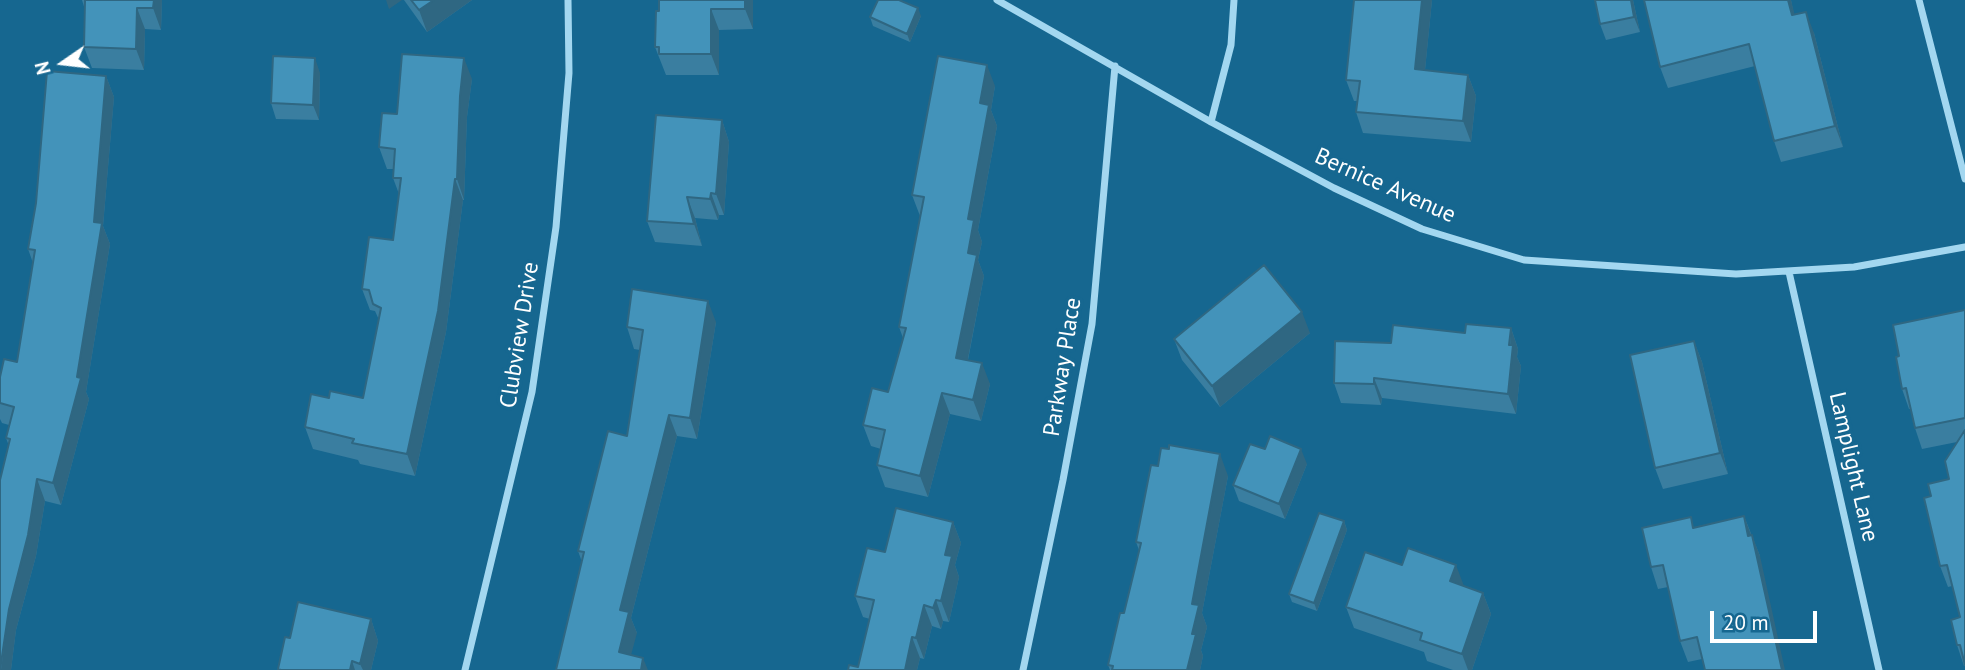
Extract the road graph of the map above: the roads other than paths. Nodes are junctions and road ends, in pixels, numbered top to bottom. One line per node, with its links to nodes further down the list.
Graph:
1 (568, 0): 10 (street, Clubview Drive)
2 (997, 0): 5 (street, Bernice Avenue)
3 (1234, 0): 6 (street)
4 (1919, 0): 7 (street)
5 (1115, 66): 6 (street, Bernice Avenue); 11 (street, Parkway Place)
6 (1212, 122): 9 (street, Bernice Avenue)
7 (1965, 179)
8 (1965, 247): 9 (street, Bernice Avenue)
9 (1789, 272): 12 (street, Lamplight Lane)
10 (465, 670)
11 (1023, 670)
12 (1879, 670)

